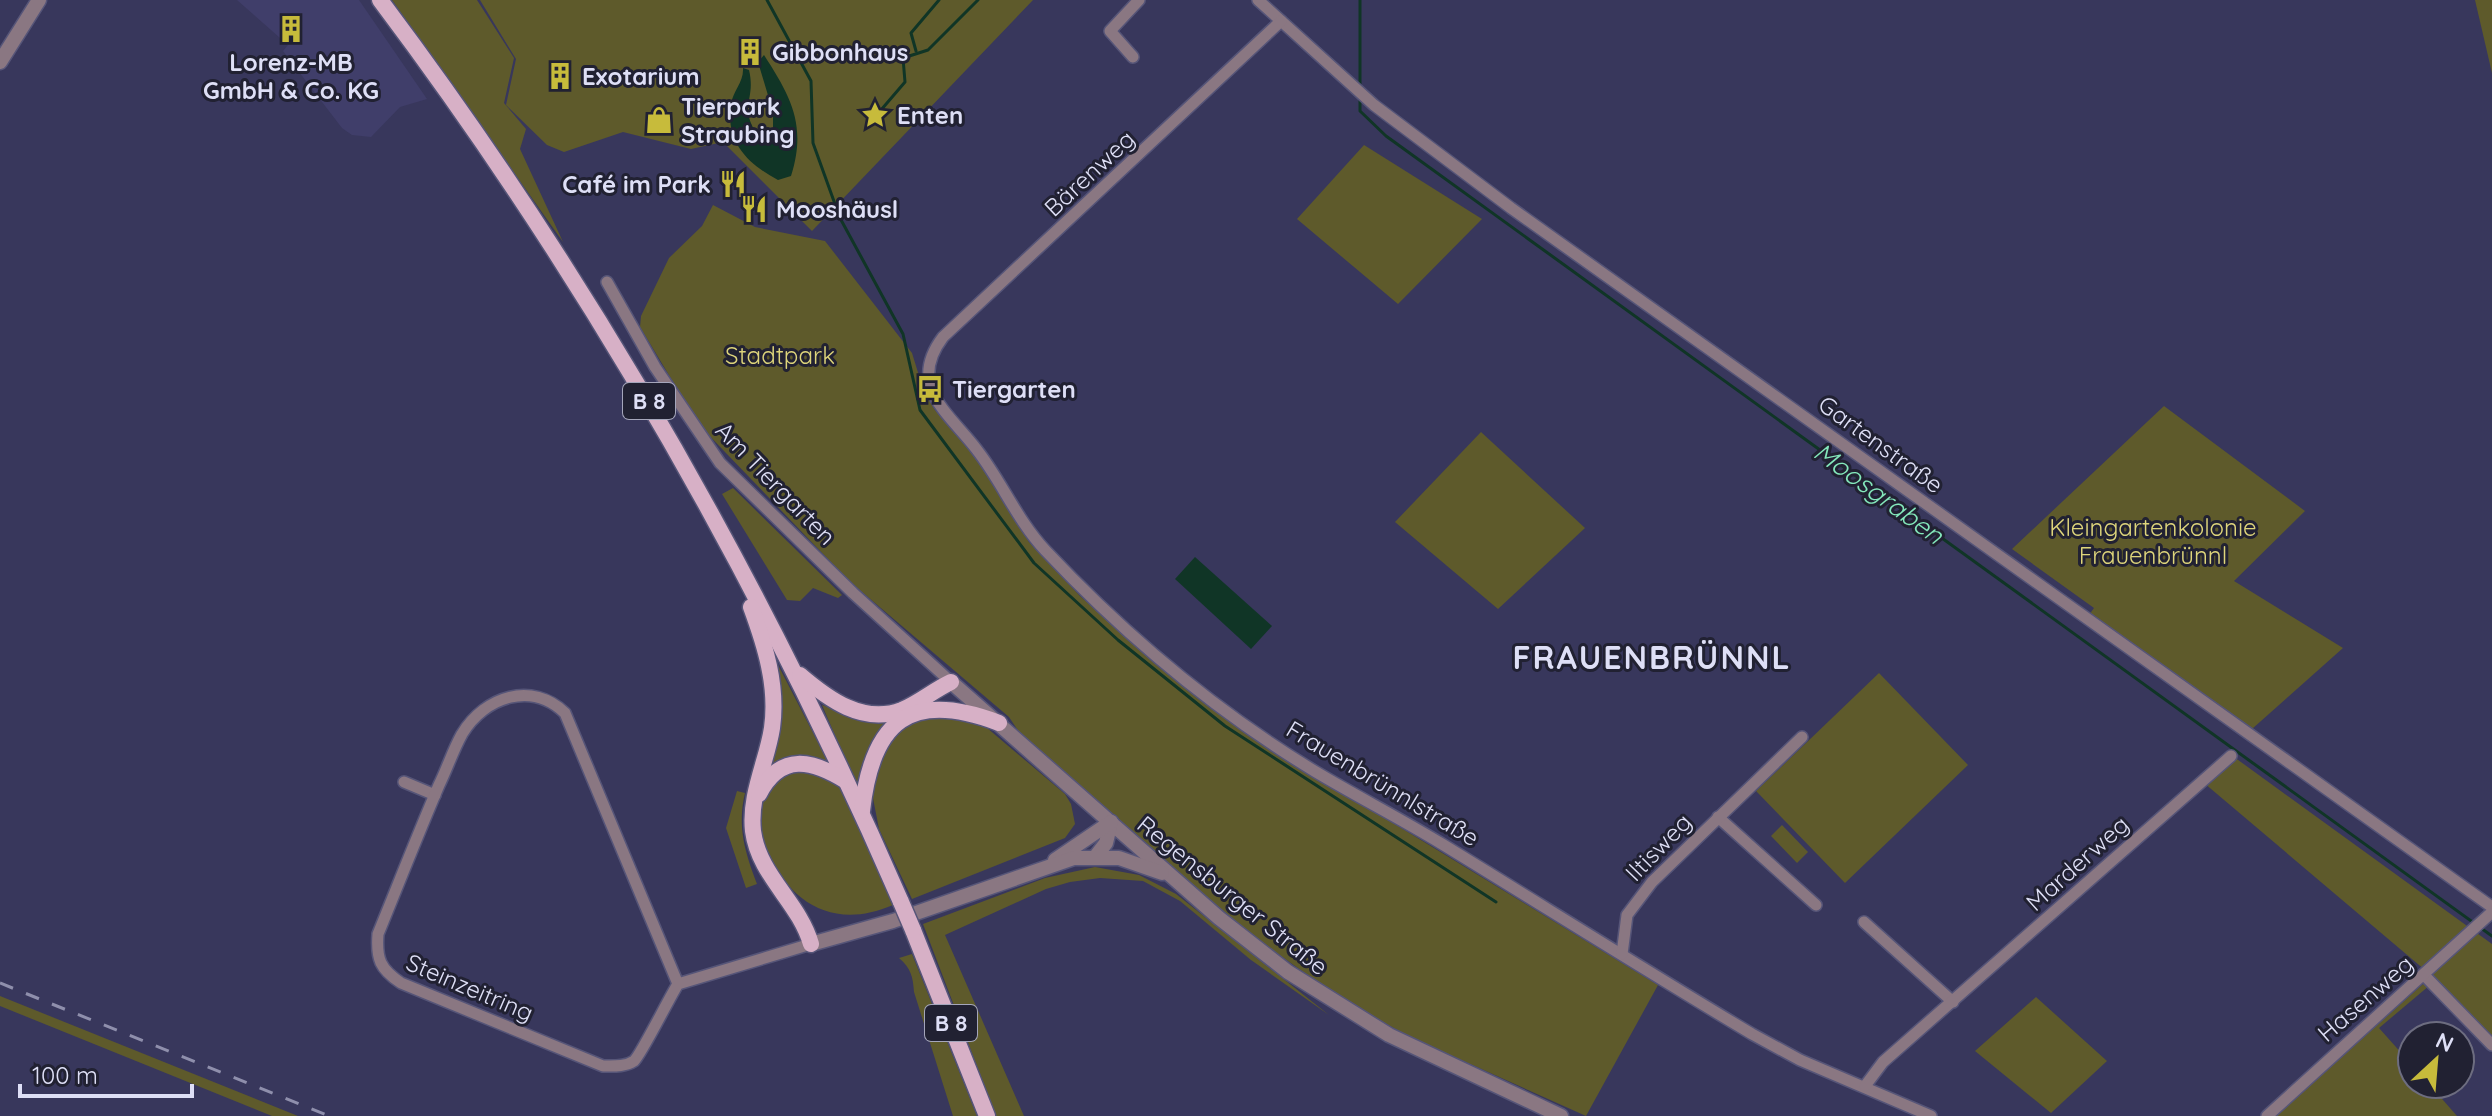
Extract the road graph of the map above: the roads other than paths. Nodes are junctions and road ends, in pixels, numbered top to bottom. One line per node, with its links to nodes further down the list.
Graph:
1 (39, 0): 7 (street)
2 (380, 0): 10 (main road, B 8)
3 (1139, 0): 6 (street)
4 (1258, 0): 5 (street, Gartenstraße)
5 (1281, 21): 9 (street, Bärenweg); 28 (street, Gartenstraße)
6 (1133, 57)
7 (0, 62)
8 (607, 282): 12 (street, Am Tiergarten)
9 (931, 360): 31 (street, Frauenbrünnlstraße)
10 (734, 556): 11 (main road, B 8); 20 (main road)
11 (795, 671): 12 (main road); 18 (main road, B 8)
12 (951, 682): 13 (main road); 14 (street, Regensburger Straße)
13 (942, 708): 14 (main road); 21 (main road)
14 (999, 723): 23 (street, Regensburger Straße)
15 (1802, 737): 22 (street, Iltisweg)
16 (2231, 756): 34 (street, Marderweg)
17 (404, 782): 19 (street)
18 (848, 782): 20 (main road); 21 (main road, B 8)
19 (435, 795): 33 (street, Steinzeitring); 33 (street, Steinzeitring)
20 (755, 803): 30 (main road)
21 (862, 813): 37 (main road, B 8, bridge)
22 (1718, 817): 27 (street, Iltisweg); 31 (street, Iltisweg)
23 (1111, 822): 24 (street); 25 (street); 26 (street, Regensburger Straße)
24 (1096, 856): 25 (street); 26 (street)
25 (1048, 864): 30 (street)
26 (1177, 880): 38 (street, Regensburger Straße)
27 (1816, 905)
28 (2492, 910): 32 (street, Hasenweg)
29 (1864, 922): 34 (street)
30 (811, 944): 33 (street)
31 (1622, 954): 36 (street, Frauenbrünnlstraße)
32 (2424, 975): 35 (street); 40 (street, Hasenweg)
33 (678, 984)
34 (1953, 1002): 36 (street, Marderweg)
35 (2492, 1045)
36 (1865, 1086): 39 (street, Frauenbrünnlstraße)
37 (987, 1116)
38 (1561, 1116)
39 (1931, 1116)
40 (2267, 1116)

